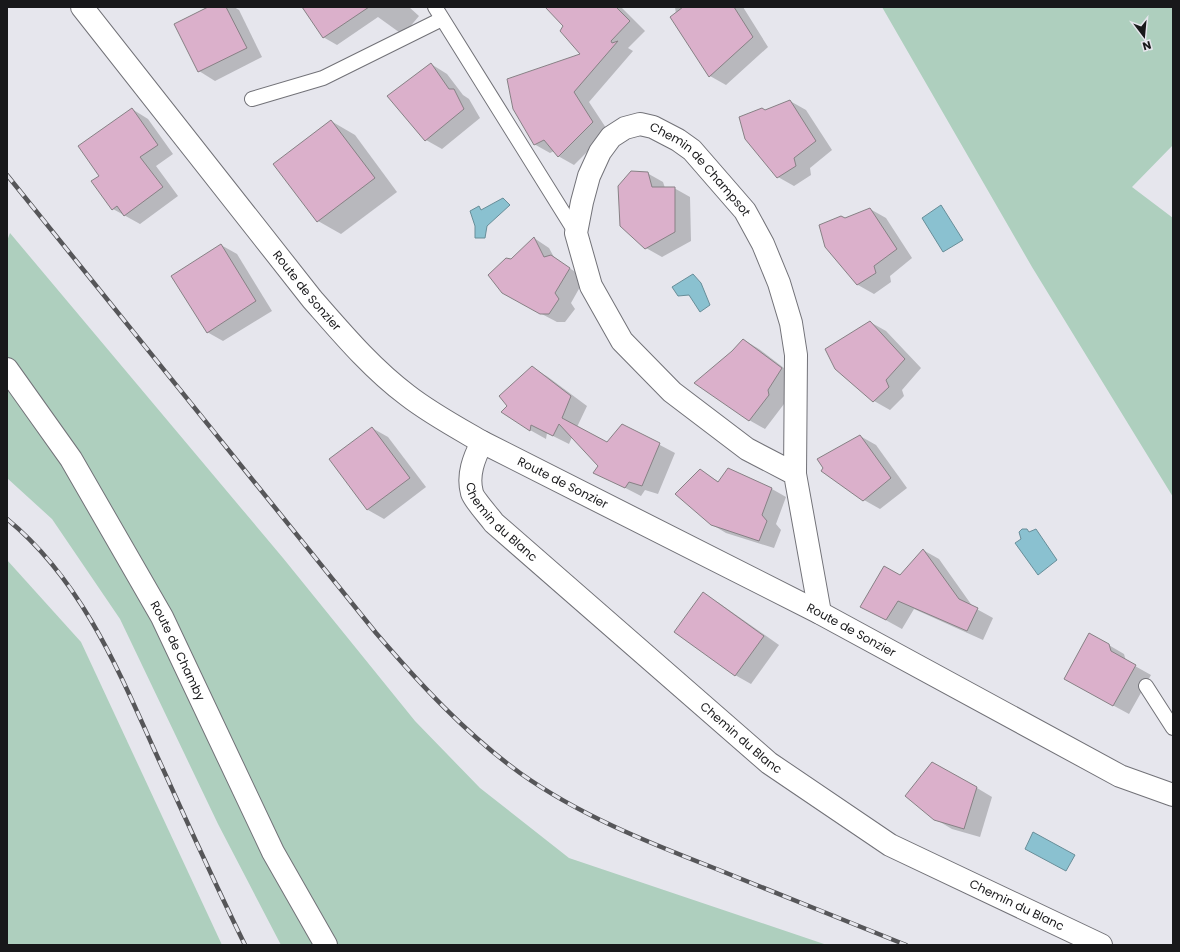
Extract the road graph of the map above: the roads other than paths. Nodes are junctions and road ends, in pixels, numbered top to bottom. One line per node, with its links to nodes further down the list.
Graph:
1 (82, 7): 7 (street, Route de Sonzier)
2 (435, 7): 3 (lane)
3 (442, 19): 4 (lane); 5 (lane)
4 (252, 99)
5 (576, 233): 8 (street, Chemin de Champsot); 8 (street, Chemin de Champsot)
6 (7, 369): 13 (street, Route de Chamby)
7 (482, 442): 9 (street, Route de Sonzier); 14 (street, Chemin du Blanc)
8 (794, 474): 9 (street, Chemin de Champsot)
9 (820, 613): 12 (street, Route de Sonzier)
10 (1146, 686): 11 (lane)
11 (1173, 728)
12 (1173, 796)
13 (326, 945)
14 (1101, 945)

